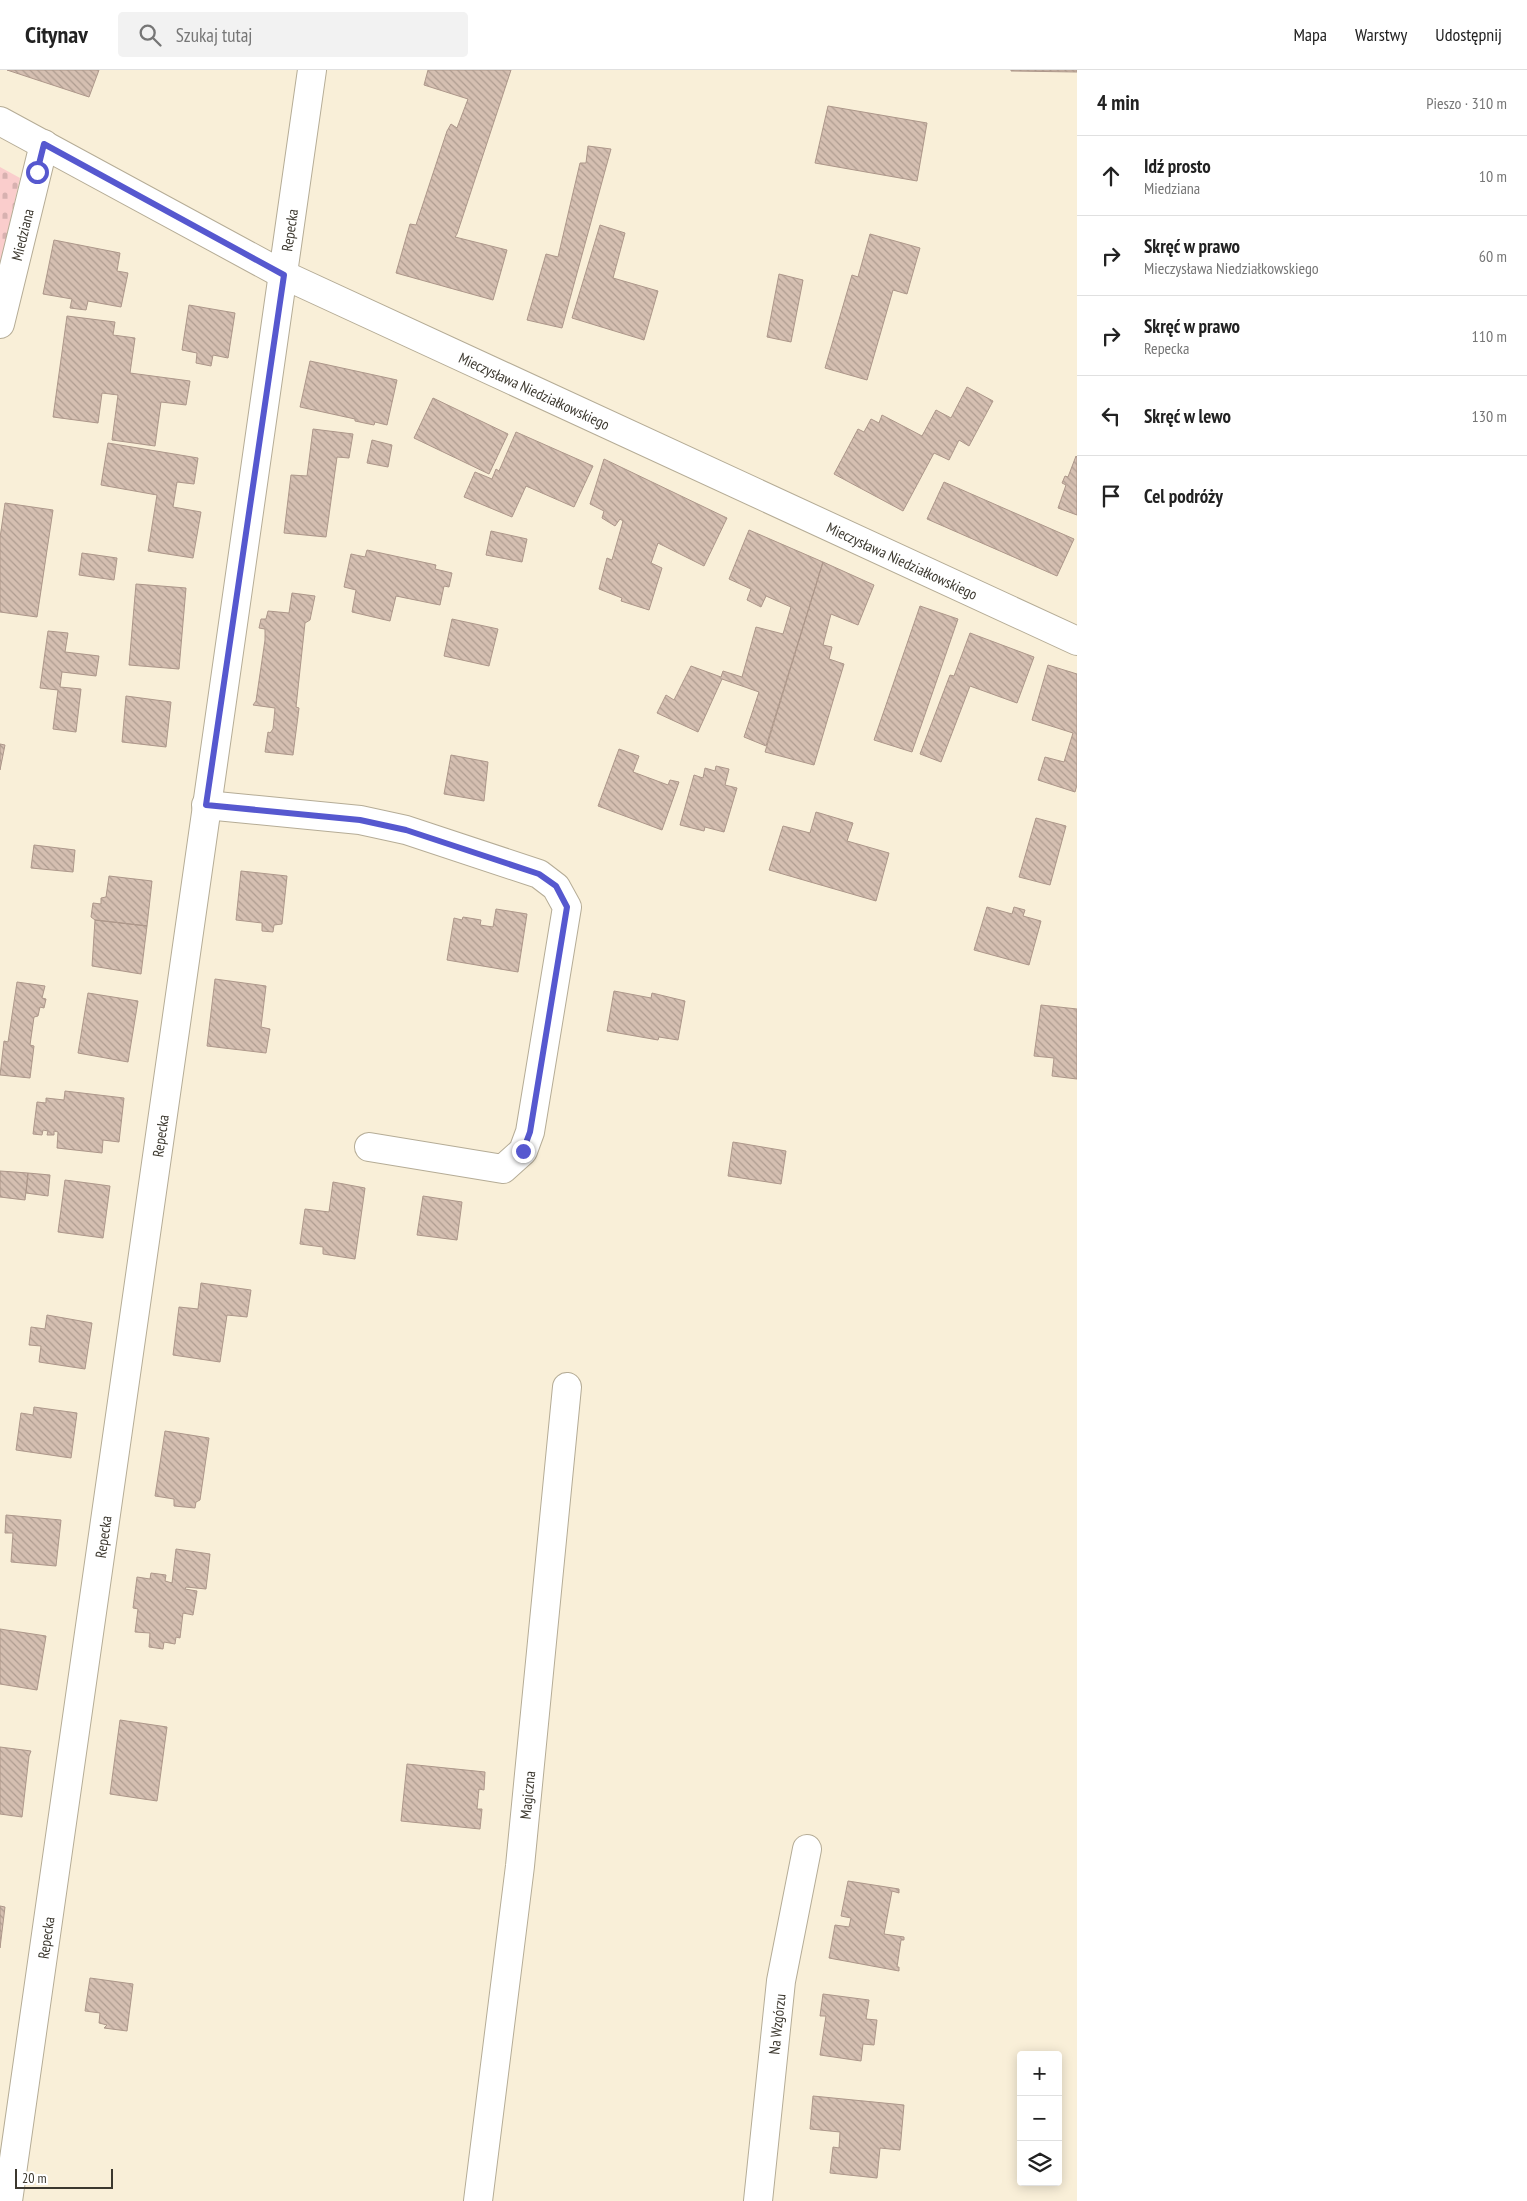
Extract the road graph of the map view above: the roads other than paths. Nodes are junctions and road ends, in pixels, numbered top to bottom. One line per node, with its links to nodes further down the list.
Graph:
1 (312, 70): 4 (street, Repecka)
2 (0, 121): 3 (street, Mieczysława Niedziałkowskiego)
3 (44, 144): 4 (street, Mieczysława Niedziałkowskiego); 5 (street, Miedziana)
4 (284, 275): 6 (street, Mieczysława Niedziałkowskiego); 7 (street, Repecka)
5 (0, 324)
6 (1077, 641)
7 (206, 805): 8 (street); 11 (street, Repecka)
8 (369, 1147)
9 (567, 1387): 12 (street, Magiczna)
10 (807, 1849): 13 (street, Na Wzgórzu)
11 (8, 2201)
12 (478, 2201)
13 (758, 2201)

